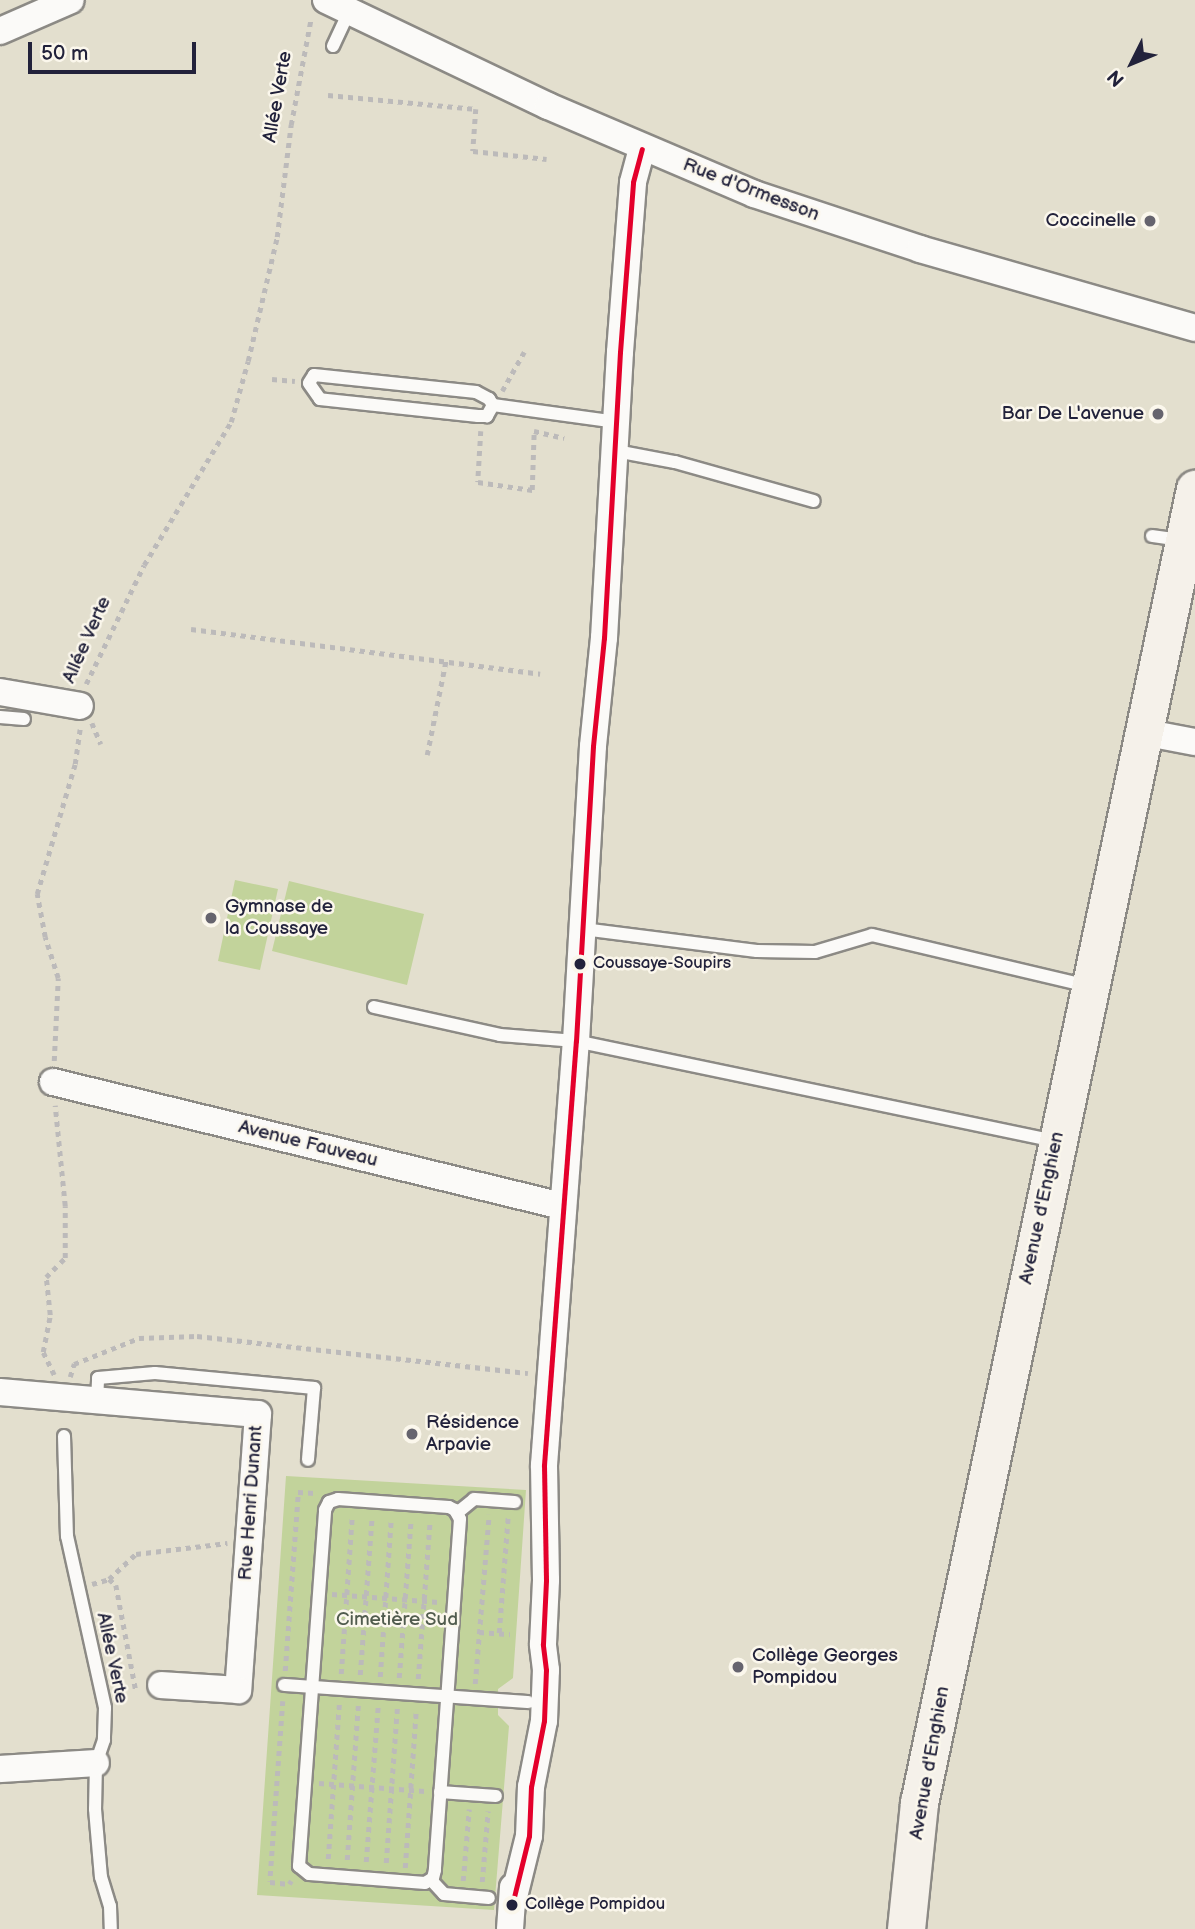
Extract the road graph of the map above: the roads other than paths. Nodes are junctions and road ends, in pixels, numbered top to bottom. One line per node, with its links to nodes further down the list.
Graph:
1 (71, 0): 3 (street)
2 (331, 7): 4 (lane); 5 (street, Rue d'Ormesson)
3 (0, 31)
4 (333, 46)
5 (642, 149): 6 (street, Rue d'Ormesson); 8 (street)
6 (1195, 328)
7 (497, 406): 7 (lane); 8 (lane)
8 (617, 422): 9 (street)
9 (616, 451): 11 (lane); 18 (street)
10 (1195, 489): 16 (main road, Avenue d'Enghien)
11 (814, 501)
12 (0, 692): 13 (street)
13 (82, 711)
14 (0, 717): 15 (lane)
15 (24, 719)
16 (1142, 732): 17 (street); 19 (main road, Avenue d'Enghien)
17 (1195, 742)
18 (582, 941): 19 (lane); 21 (street)
19 (1090, 986): 23 (main road, Avenue d'Enghien)
20 (374, 1007): 21 (lane)
21 (576, 1041): 23 (lane); 24 (street)
22 (53, 1082): 24 (street, Avenue Fauveau)
23 (1056, 1141): 44 (main road, Avenue d'Enghien)
24 (562, 1206): 31 (street)
25 (0, 1392): 26 (street, Rue Henri Dunant)
26 (97, 1400): 28 (lane); 32 (street, Rue Henri Dunant)
27 (64, 1436): 37 (lane, Allée Verte)
28 (308, 1460)
29 (512, 1502): 30 (lane)
30 (457, 1513): 34 (lane); 35 (lane)
31 (546, 1525): 36 (street); 42 (street)
32 (161, 1685)
33 (284, 1685): 34 (lane)
34 (312, 1687): 35 (lane); 41 (lane)
35 (447, 1697): 36 (lane); 39 (lane)
36 (528, 1702): 42 (street)
37 (96, 1763): 38 (street); 43 (lane, Allée Verte)
38 (0, 1769)
39 (440, 1792): 40 (lane); 41 (lane)
40 (493, 1796)
41 (431, 1880): 42 (lane)
42 (498, 1907)
43 (111, 1929)
44 (906, 1929)

